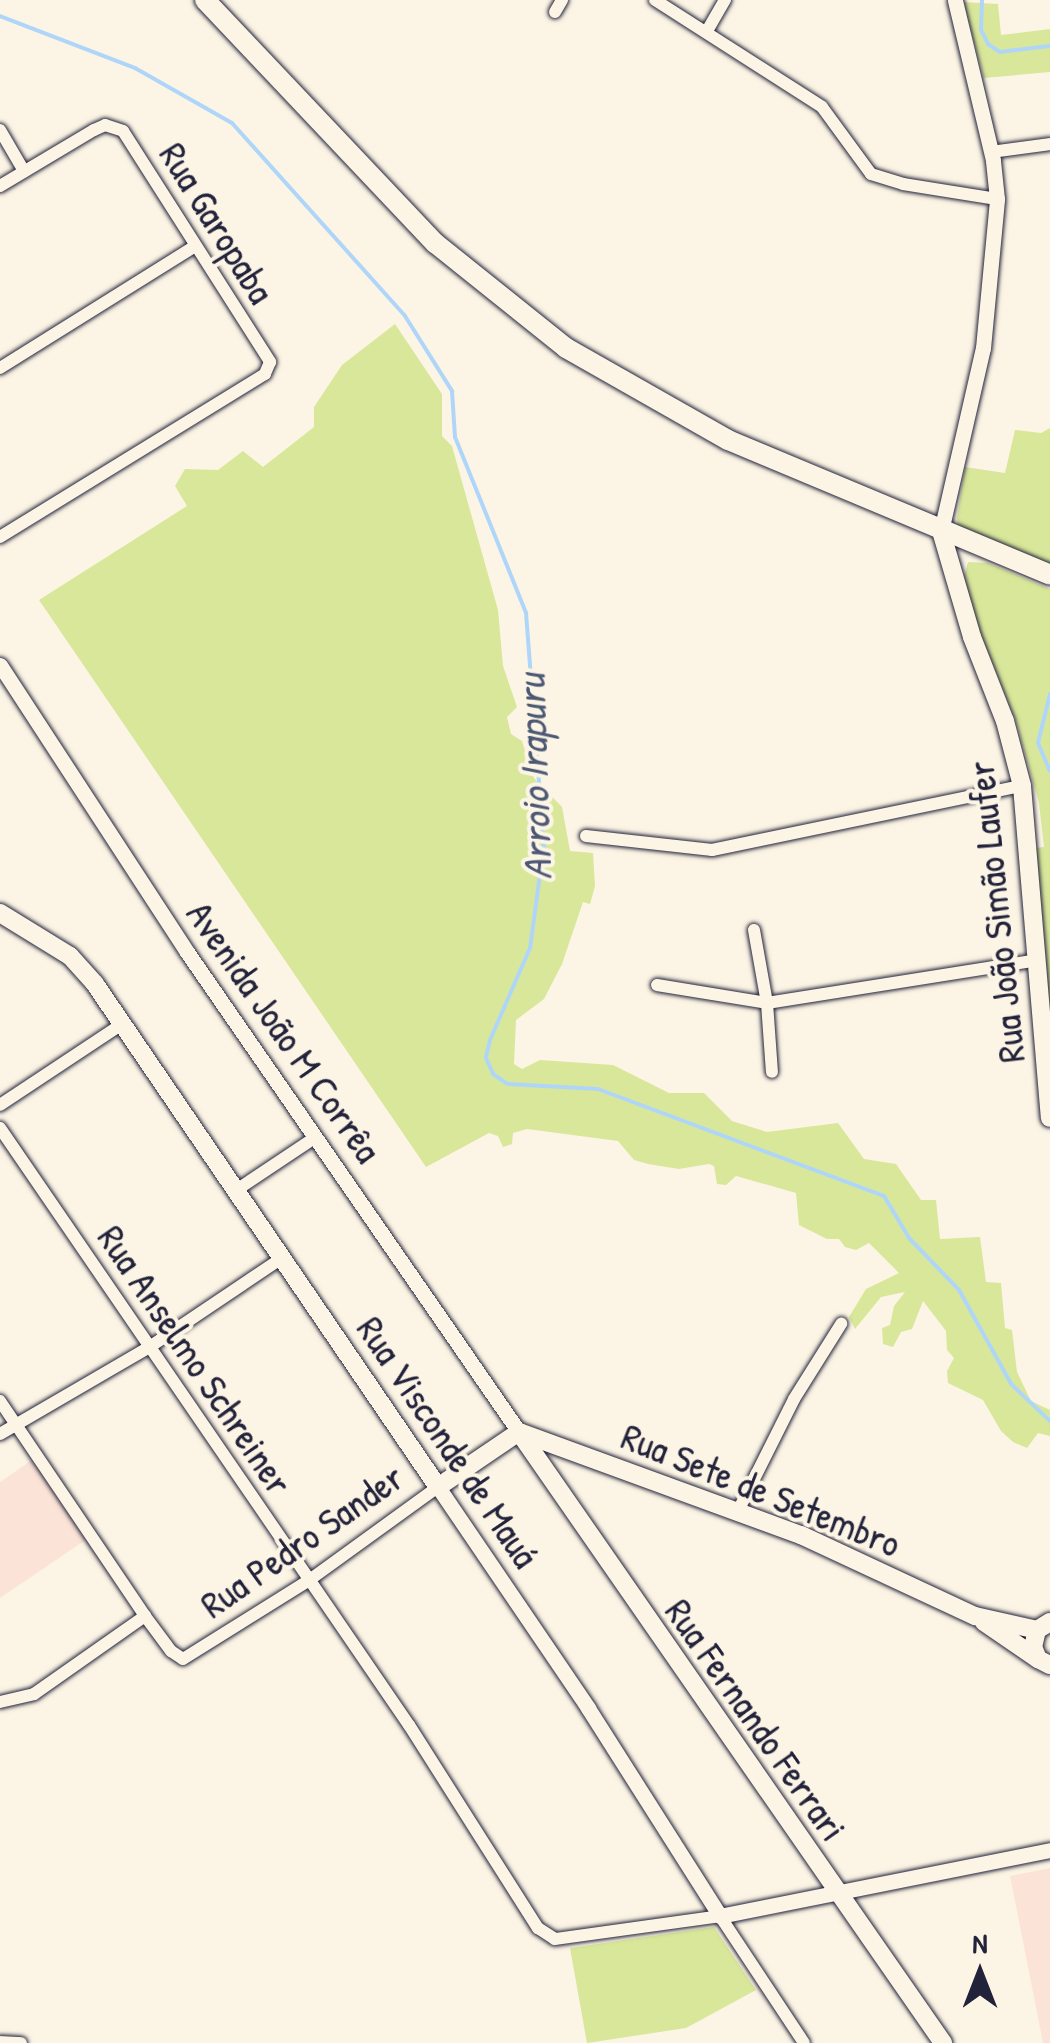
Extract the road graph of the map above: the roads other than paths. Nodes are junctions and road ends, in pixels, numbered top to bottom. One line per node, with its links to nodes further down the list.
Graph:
1 (205, 0): 14 (main road)
2 (655, 0): 5 (street)
3 (726, 0): 5 (street)
4 (956, 0): 8 (street)
5 (707, 31): 11 (street)
6 (0, 130): 9 (street)
7 (1050, 144): 8 (street)
8 (991, 152): 11 (street)
9 (24, 171): 10 (street); 12 (street, Rua Garopaba)
10 (0, 186)
11 (997, 199): 14 (street)
12 (195, 246): 13 (street); 15 (street, Rua Garopaba)
13 (0, 368)
14 (941, 531): 16 (main road); 18 (main road, Rua João Simão Laufer)
15 (0, 537)
16 (1050, 575)
17 (0, 665): 30 (street, Avenida João M Corrêa)
18 (1022, 786): 19 (street); 22 (main road, Rua João Simão Laufer)
19 (586, 836)
20 (0, 913): 25 (main road, Rua Visconde de Mauá)
21 (754, 930): 24 (street)
22 (1037, 960): 24 (street); 28 (main road, Rua João Simão Laufer)
23 (657, 985): 24 (street)
24 (767, 1003): 26 (street)
25 (122, 1024): 27 (street); 31 (main road, Rua Visconde de Mauá)
26 (772, 1072)
27 (0, 1105)
28 (1050, 1118)
29 (0, 1128): 34 (street, Rua Anselmo Schreiner)
30 (316, 1137): 31 (street); 37 (street, Avenida João M Corrêa)
31 (238, 1189): 32 (main road, Rua Visconde de Mauá)
32 (282, 1258): 34 (street); 39 (main road, Rua Visconde de Mauá)
33 (842, 1324): 40 (street)
34 (151, 1346): 36 (street); 41 (street, Rua Anselmo Schreiner)
35 (0, 1401): 36 (street)
36 (18, 1425): 38 (street); 42 (street)
37 (519, 1432): 39 (main road, Rua Pedro Sander); 40 (main road, Rua Sete de Setembro); 49 (main road, Rua Fernando Ferrari)
38 (0, 1434)
39 (438, 1487): 41 (street, Rua Pedro Sander); 50 (street, Rua Visconde de Mauá)
40 (738, 1511): 43 (main road, Rua Sete de Setembro)
41 (308, 1582): 42 (street, Rua Pedro Sander); 50 (street, Rua Anselmo Schreiner)
42 (146, 1616): 47 (street)
43 (976, 1616): 44 (main road, Rua Sete de Setembro); 45 (main road, Rua Sete de Setembro)
44 (1046, 1624): 45 (main road)
45 (1046, 1665)
46 (0, 1686): 47 (street)
47 (5, 1702)
48 (1050, 1850): 49 (street)
49 (835, 1892): 50 (street); 54 (main road, Rua Fernando Ferrari)
50 (720, 1916): 53 (street, Rua Visconde de Mauá)
51 (0, 2042): 52 (street)
52 (21, 2043)
53 (804, 2043)
54 (943, 2043)

